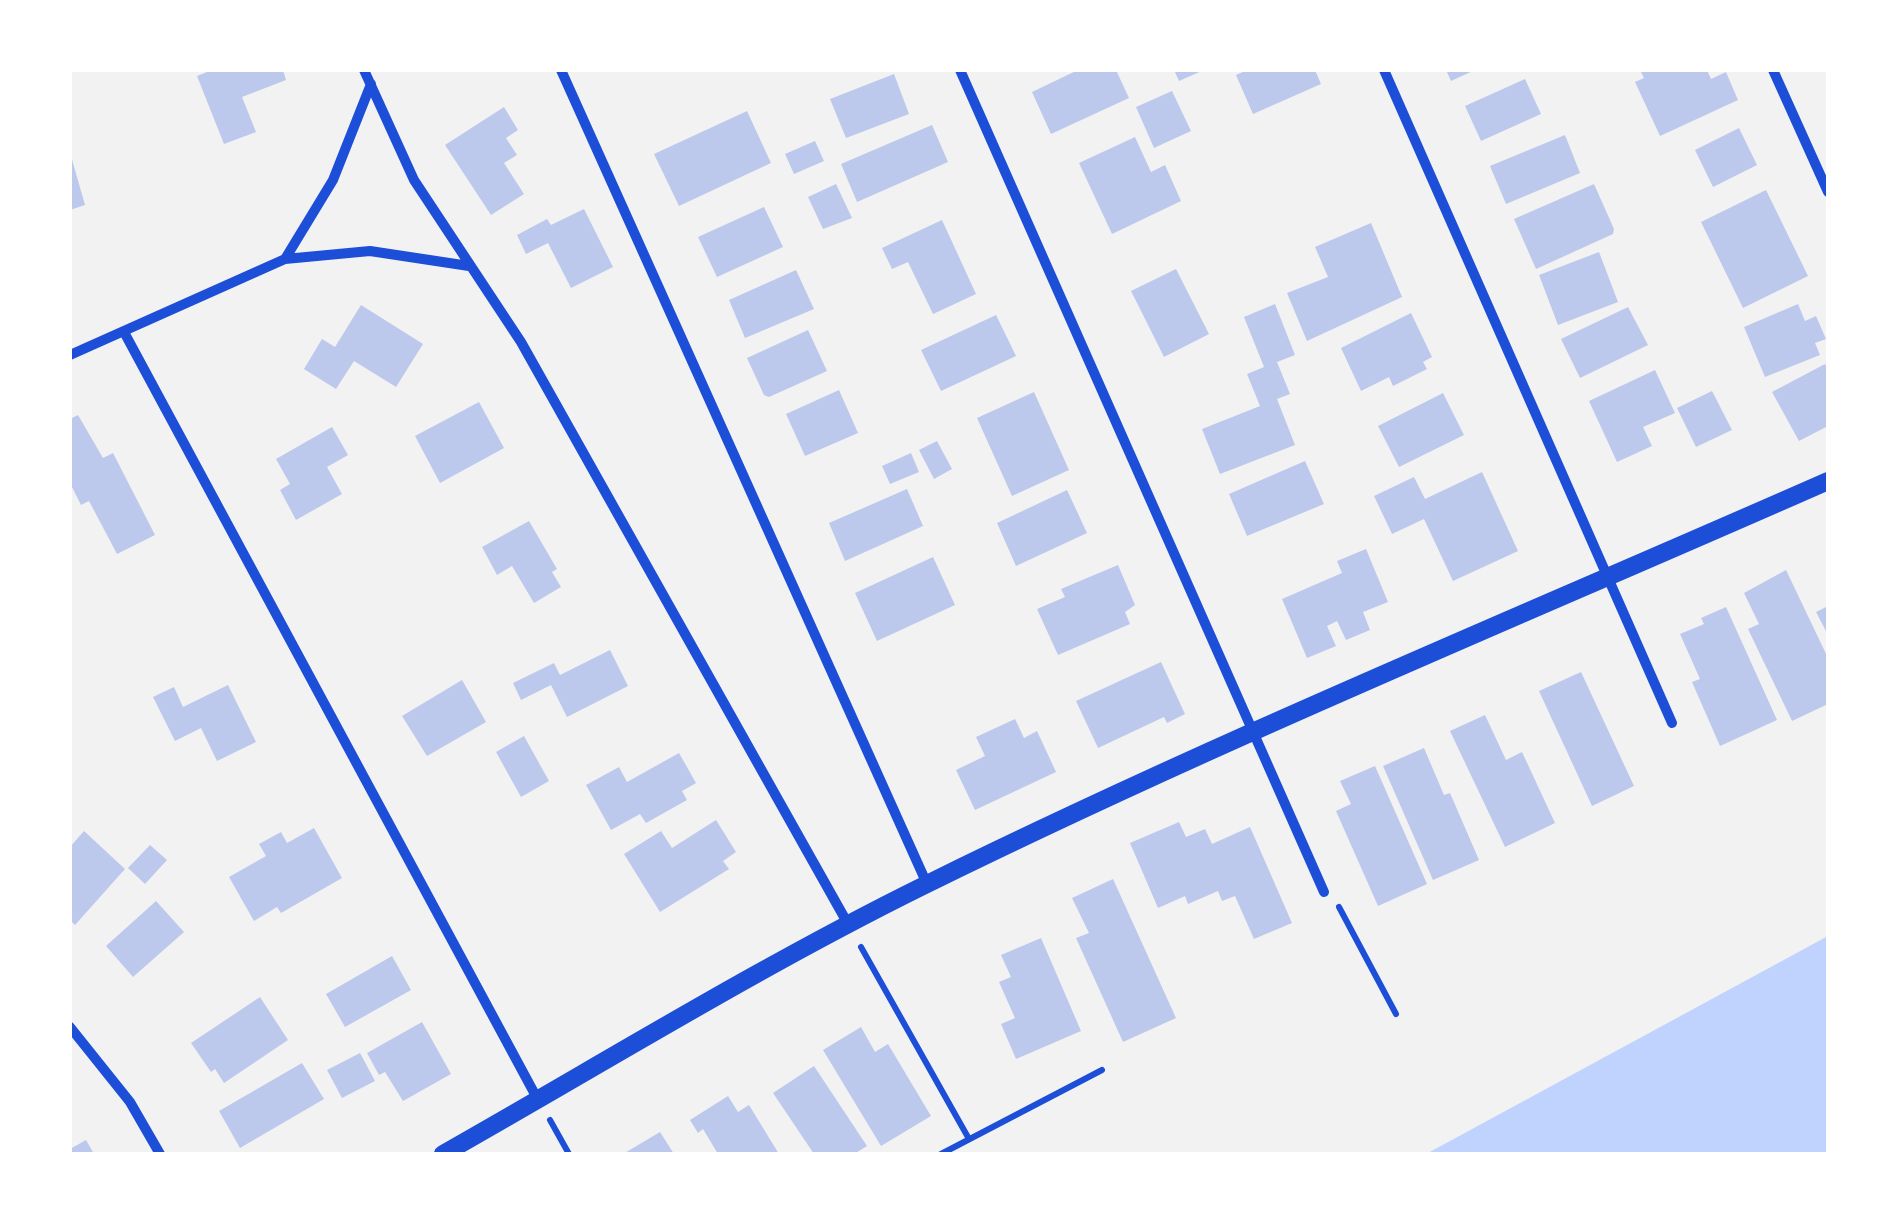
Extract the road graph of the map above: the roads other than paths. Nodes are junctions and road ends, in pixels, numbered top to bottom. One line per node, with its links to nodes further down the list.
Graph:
1 (364, 70): 6 (street)
2 (562, 70): 16 (street)
3 (960, 70): 15 (street)
4 (1384, 70): 13 (street)
5 (1773, 70): 7 (street)
6 (371, 84): 8 (street); 9 (street)
7 (1828, 192)
8 (285, 260): 9 (street); 10 (street)
9 (469, 266): 18 (street)
10 (124, 332): 11 (street); 20 (street)
11 (70, 355)
12 (1828, 481): 13 (street)
13 (1609, 578): 14 (street); 15 (street)
14 (1672, 723)
15 (1255, 732): 16 (street); 17 (street)
16 (927, 884): 18 (street)
17 (1324, 892)
18 (848, 924): 20 (street)
19 (70, 1028): 21 (street)
20 (538, 1100): 22 (street)
21 (160, 1154)
22 (444, 1154)

